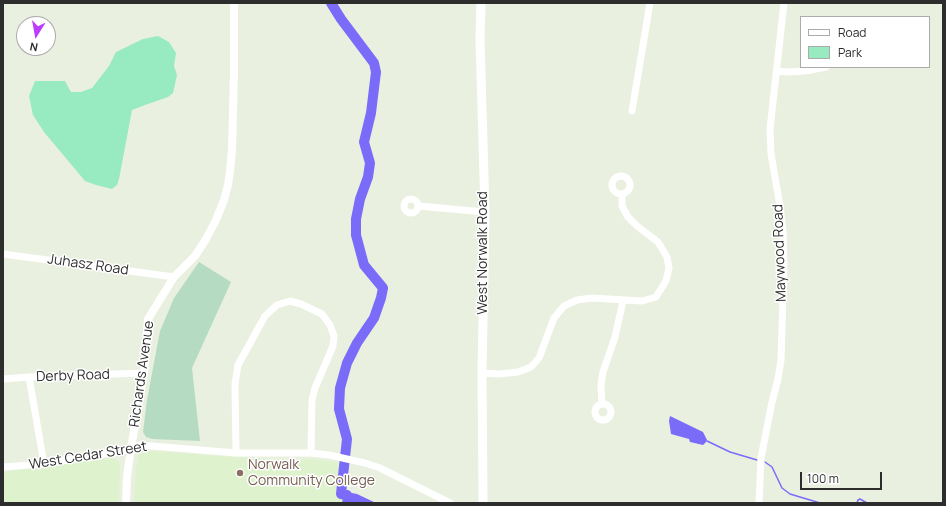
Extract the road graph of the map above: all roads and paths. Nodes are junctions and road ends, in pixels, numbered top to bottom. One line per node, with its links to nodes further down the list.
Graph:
1 (234, 3): 12 (street, Richards Avenue)
2 (481, 3): 10 (main road, West Norwalk Road)
3 (650, 3): 7 (street)
4 (784, 3): 6 (street, Maywood Road)
5 (821, 68): 6 (street)
6 (777, 71): 27 (street, Maywood Road)
7 (632, 111)
8 (622, 194): 13 (street)
9 (418, 206): 10 (street)
10 (485, 212): 15 (main road, West Norwalk Road)
11 (3, 254): 12 (street, Juhasz Road)
12 (174, 276): 14 (street, Richards Avenue)
13 (623, 301): 15 (street); 18 (street)
14 (144, 373): 16 (street, Derby Road); 19 (street, Richards Avenue)
15 (482, 373): 26 (main road, West Norwalk Road)
16 (29, 377): 17 (street, Derby Road); 22 (street)
17 (3, 379)
18 (602, 404)
19 (131, 448): 20 (street, West Cedar Street); 22 (street, West Cedar Street); 24 (street, Richards Avenue)
20 (236, 453): 21 (street, West Cedar Street); 21 (street)
21 (311, 453): 25 (street, West Cedar Street)
22 (44, 464): 23 (street, West Cedar Street)
23 (3, 467)
24 (126, 503)
25 (450, 503)
26 (483, 503)
27 (759, 503)

